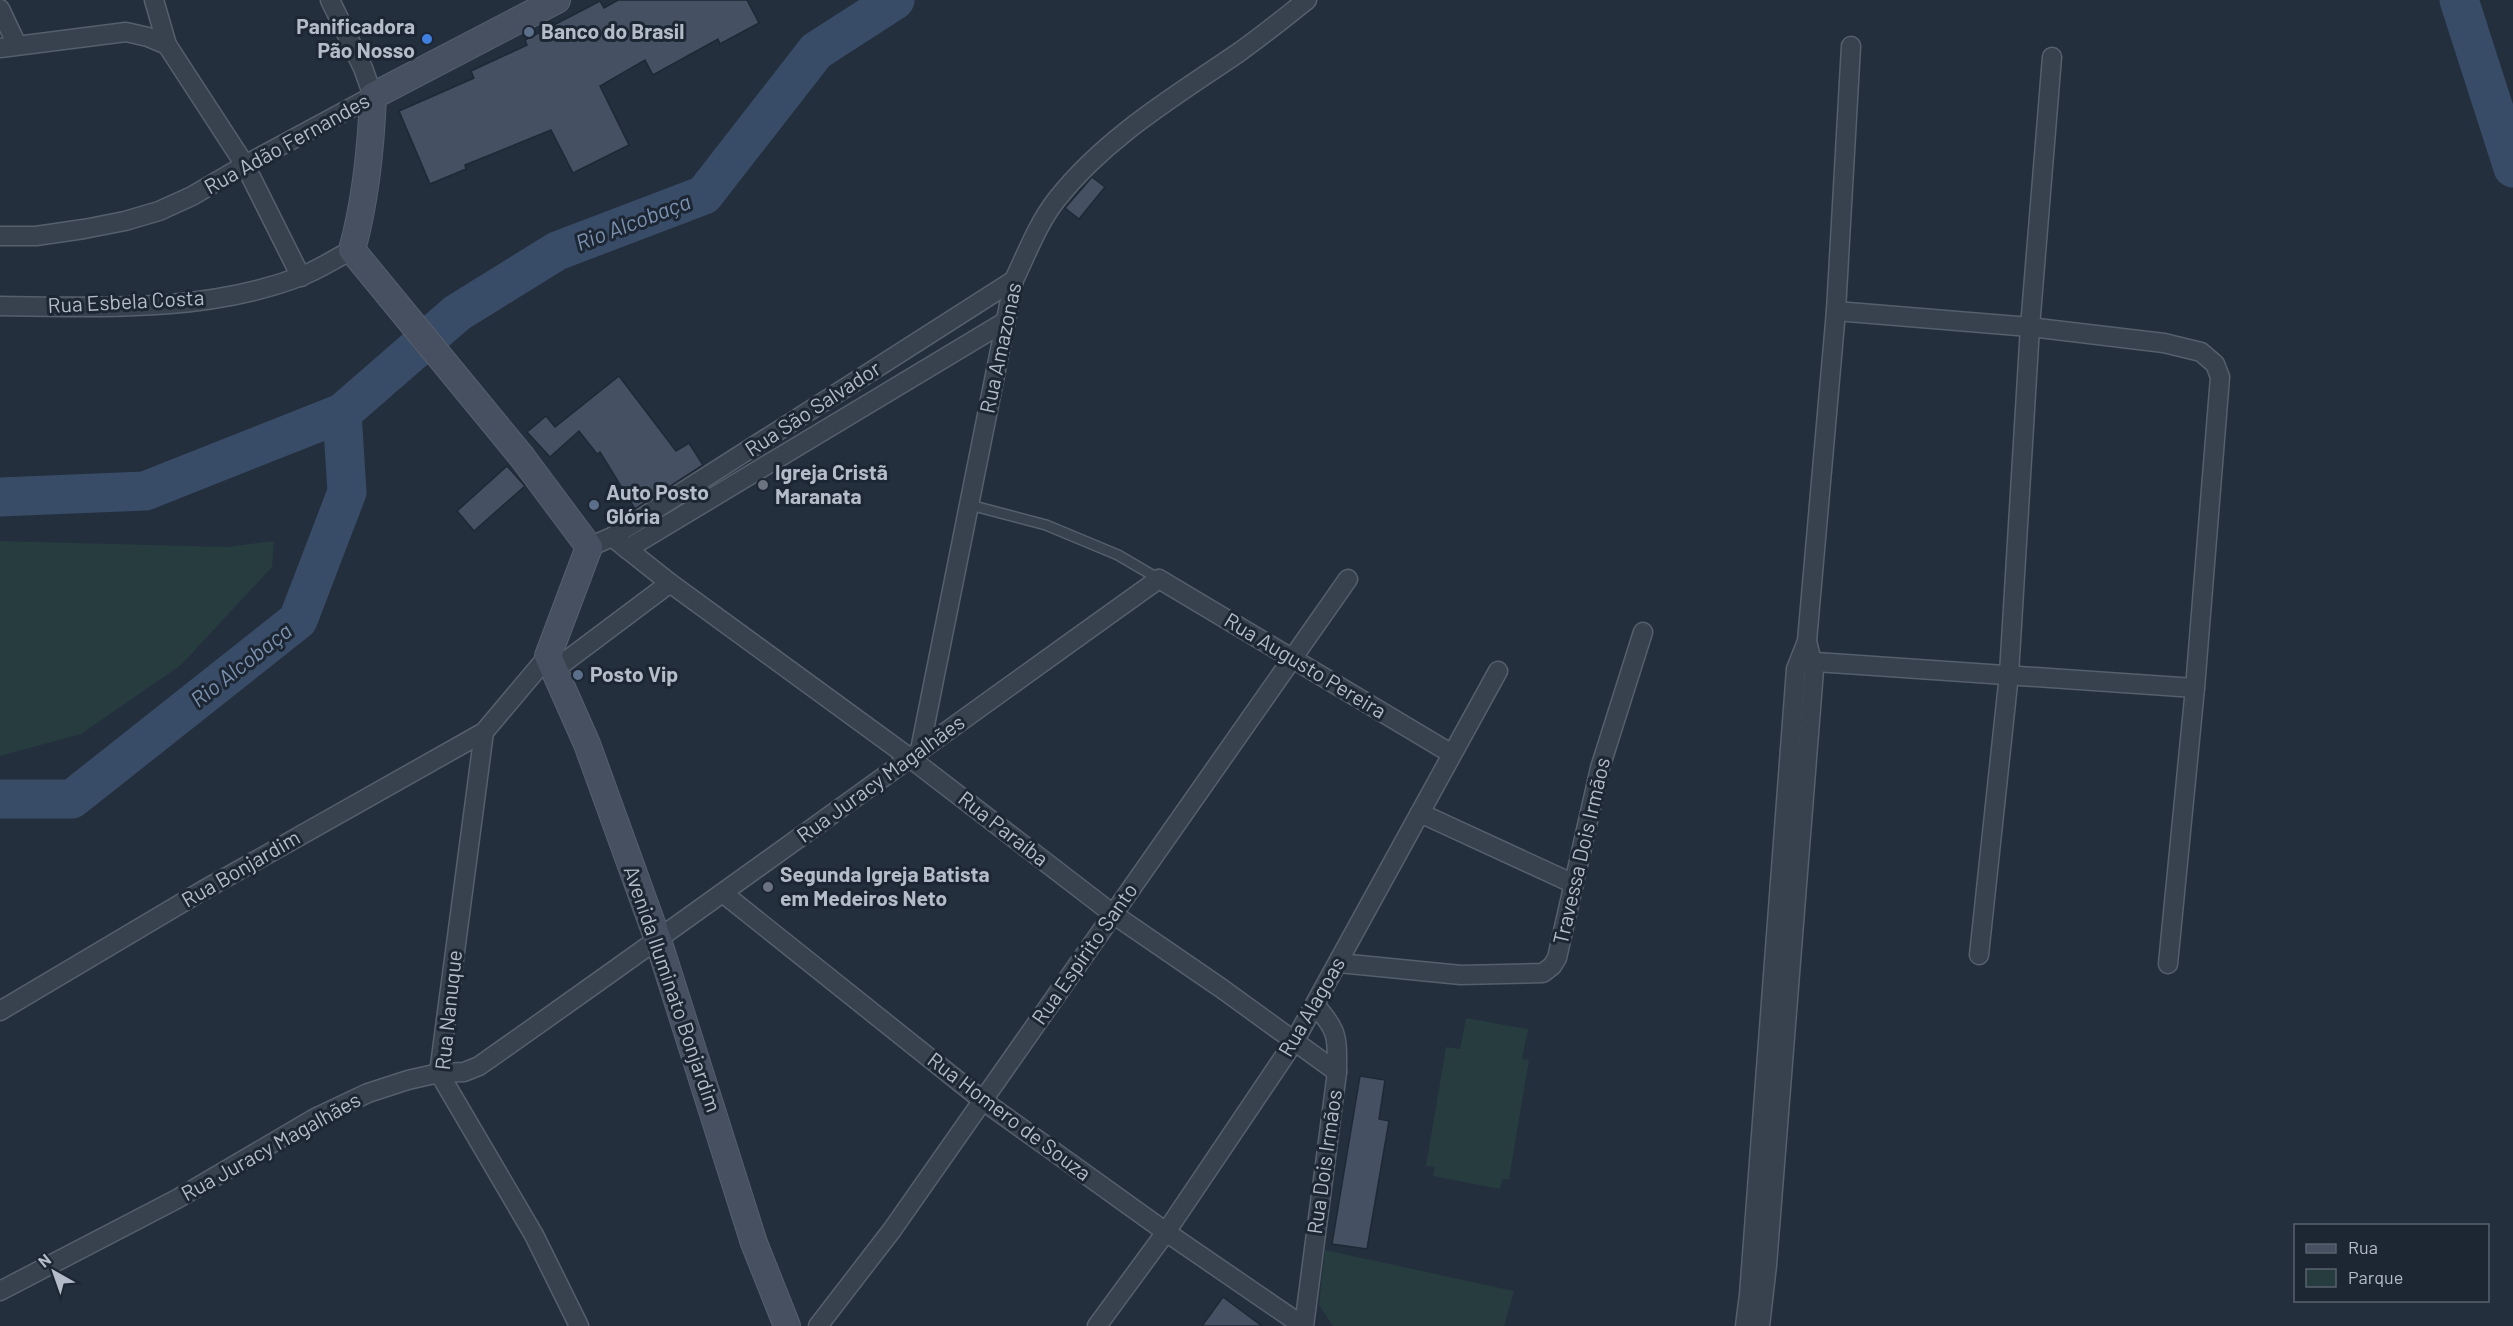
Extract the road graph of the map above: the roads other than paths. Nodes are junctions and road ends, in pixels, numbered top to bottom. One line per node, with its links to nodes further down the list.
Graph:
1 (154, 0): 6 (street)
2 (330, 0): 10 (street)
3 (1307, 0): 15 (street, Rua Amazonas)
4 (552, 1): 10 (street, Rua Adão Fernandes)
5 (0, 9): 8 (street)
6 (167, 45): 8 (street); 11 (street)
7 (1851, 46): 17 (street)
8 (9, 47)
9 (2052, 57): 19 (street)
10 (374, 96): 11 (street, Rua Adão Fernandes); 13 (street)
11 (245, 165): 12 (street, Rua Adão Fernandes); 14 (street)
12 (0, 236)
13 (352, 250): 14 (street, Rua Esbela Costa); 21 (street)
14 (301, 277): 16 (street, Rua Esbela Costa)
15 (1014, 280): 18 (street, Rua Amazonas); 21 (street, Rua São Salvador)
16 (0, 306)
17 (1836, 311): 19 (street); 28 (street)
18 (1006, 321): 20 (street, Rua Amazonas); 22 (street, Rua São Salvador)
19 (2030, 327): 31 (street); 32 (street)
20 (970, 505): 23 (lane); 34 (street, Rua Amazonas)
21 (600, 542): 22 (street, Rua Paraíba); 29 (street)
22 (627, 549): 25 (street, Rua Paraíba)
23 (1159, 579): 27 (street, Rua Augusto Pereira); 34 (street, Rua Juracy Magalhães)
24 (1348, 579): 27 (street, Rua Espírito Santo)
25 (670, 583): 29 (street); 34 (street, Rua Paraíba)
26 (1643, 632): 37 (street, Travessa Dois Irmãos)
27 (1293, 660): 35 (street, Rua Augusto Pereira); 39 (street, Rua Espírito Santo)
28 (1806, 661): 31 (street); 50 (street)
29 (551, 663): 33 (street); 40 (street, Avenida Iluminato Bonjardim)
30 (1498, 670): 35 (street, Rua Alagoas)
31 (2009, 674): 32 (street); 41 (street)
32 (2195, 688): 43 (street)
33 (484, 732): 45 (street, Rua Bonjardim); 48 (street, Rua Nanuque)
34 (915, 754): 38 (street, Rua Juracy Magalhães); 39 (street, Rua Paraíba)
35 (1452, 754): 36 (street, Rua Alagoas)
36 (1420, 813): 37 (street); 42 (street, Rua Alagoas)
37 (1574, 884): 42 (street, Travessa Dois Irmãos)
38 (724, 894): 40 (street, Rua Juracy Magalhães); 49 (street, Rua Homero de Souza)
39 (1113, 914): 46 (street, Rua Paraíba); 49 (street, Rua Espírito Santo)
40 (658, 940): 48 (street, Rua Juracy Magalhães); 54 (street, Avenida Iluminato Bonjardim)
41 (1979, 955)
42 (1339, 963): 44 (street, Rua Alagoas)
43 (2168, 964)
44 (1316, 1005): 46 (street, Rua Alagoas); 47 (street, Rua Dois Irmãos)
45 (3, 1006)
46 (1294, 1042): 47 (street, Rua Paraíba); 51 (street, Rua Alagoas)
47 (1337, 1072): 57 (street, Rua Dois Irmãos)
48 (438, 1073): 52 (street, Rua Juracy Magalhães); 53 (street, Rua Nanuque)
49 (982, 1100): 51 (street, Rua Homero de Souza); 55 (street, Rua Espírito Santo)
50 (1768, 1154): 58 (street); 59 (street)
51 (1167, 1232): 56 (street, Rua Alagoas); 57 (street, Rua Homero de Souza)
52 (0, 1291)
53 (579, 1326)
54 (787, 1326)
55 (818, 1326)
56 (1097, 1326)
57 (1303, 1326)
58 (1745, 1326)
59 (1760, 1326)

